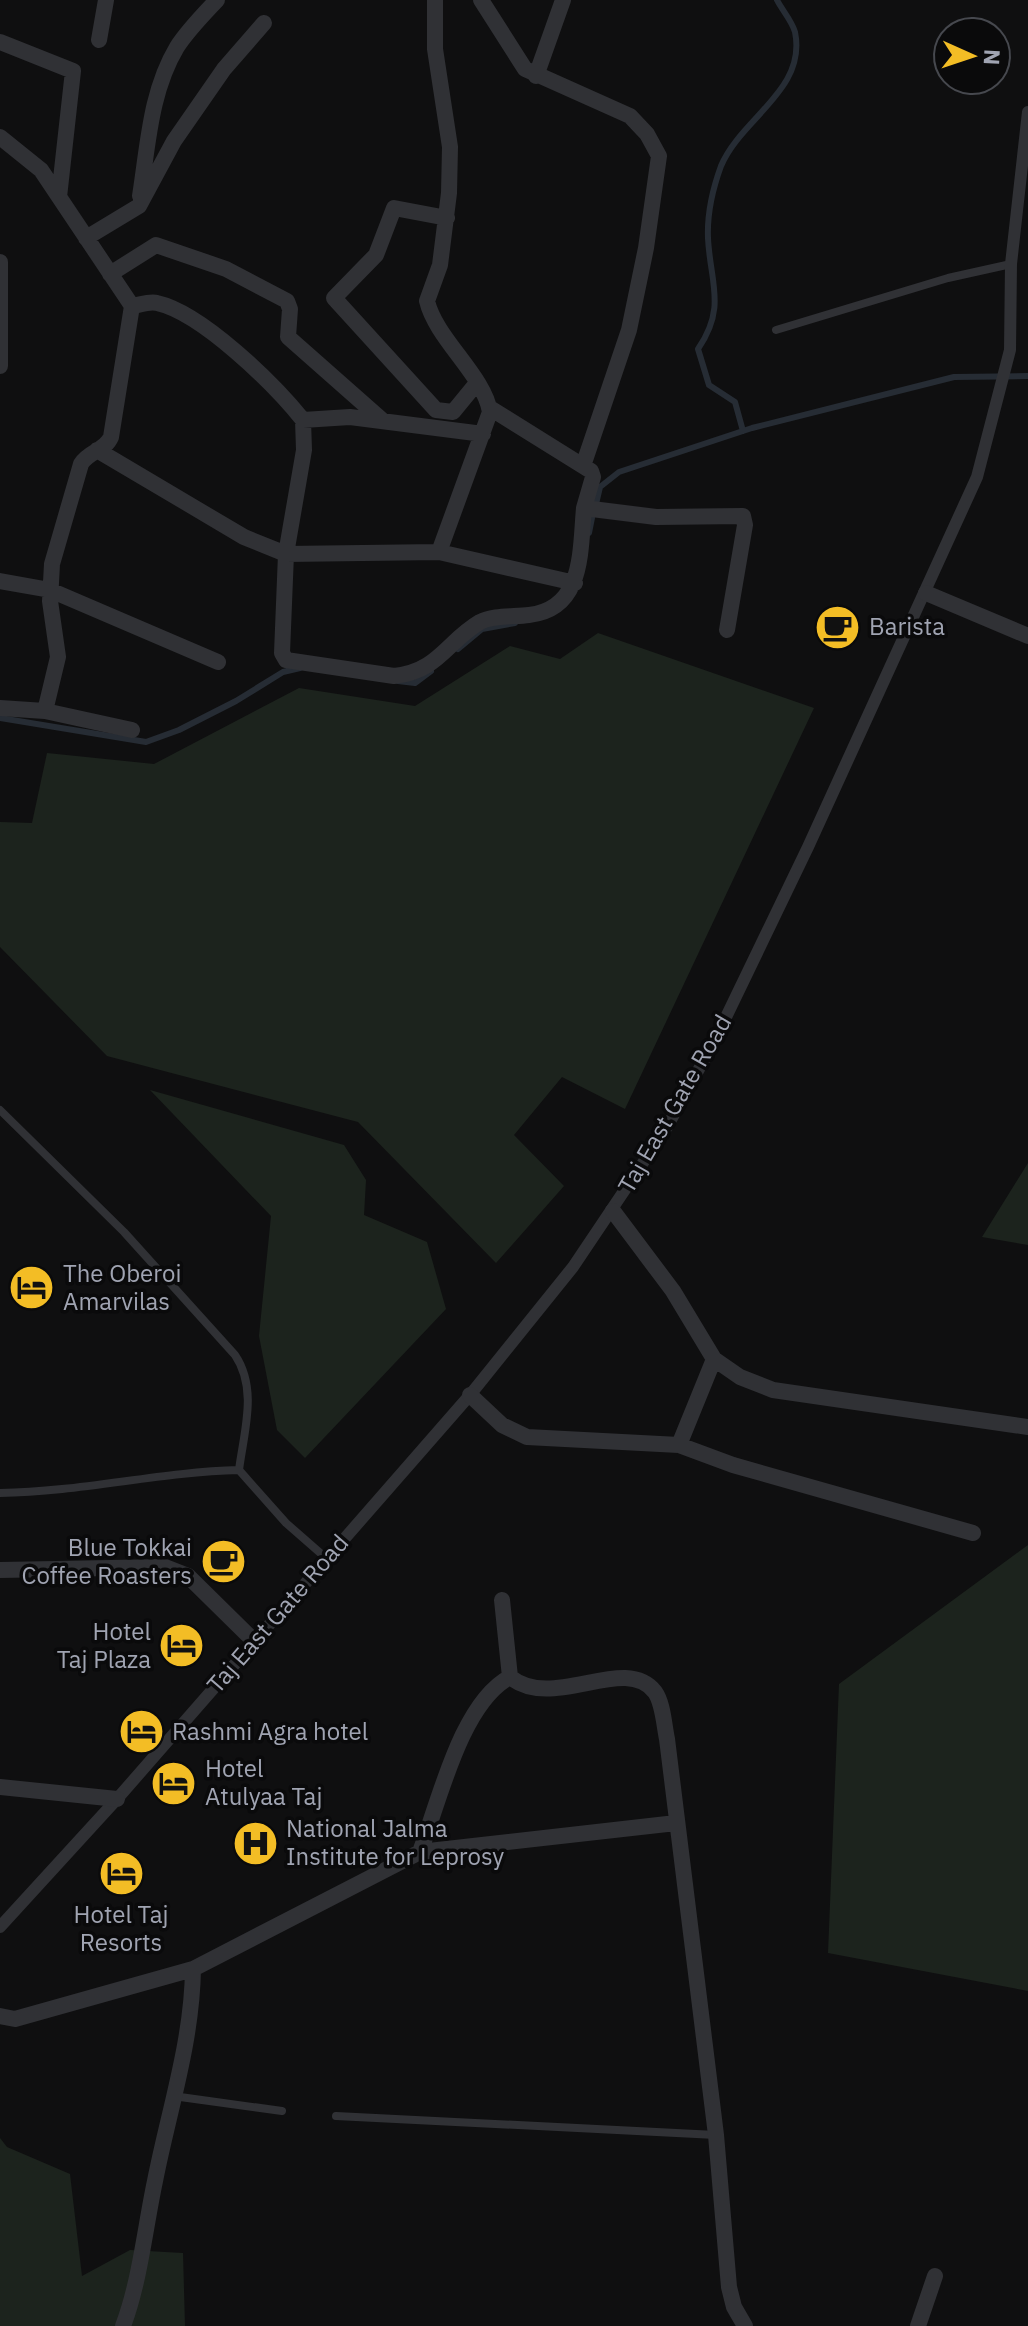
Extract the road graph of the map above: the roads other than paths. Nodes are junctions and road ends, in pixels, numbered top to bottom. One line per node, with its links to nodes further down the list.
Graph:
1 (106, 0): 7 (street)
2 (217, 0): 13 (street)
3 (435, 0): 14 (street)
4 (481, 0): 9 (street)
5 (563, 0): 9 (street)
6 (264, 23): 13 (street)
7 (99, 40)
8 (0, 42): 12 (street)
9 (536, 76): 28 (street)
10 (1028, 112): 17 (street, Taj East Gate Road)
11 (0, 137): 12 (street)
12 (59, 197): 15 (street)
13 (139, 206): 15 (street)
14 (447, 218): 22 (street); 22 (street)
15 (86, 238): 18 (street)
16 (0, 262): 21 (street)
17 (1011, 264): 20 (lane); 35 (street, Taj East Gate Road)
18 (110, 274): 19 (street); 25 (street)
19 (132, 306): 24 (street); 27 (street)
20 (776, 330)
21 (0, 366)
22 (476, 384): 23 (street)
23 (490, 408): 26 (street); 28 (street)
24 (303, 420): 25 (street); 31 (street)
25 (382, 420): 26 (street)
26 (483, 434): 30 (street)
27 (97, 450): 31 (street); 34 (street)
28 (583, 466): 29 (street)
29 (584, 508): 33 (street); 36 (street)
30 (439, 552): 31 (street); 33 (street)
31 (286, 554): 33 (street)
32 (0, 581): 34 (street)
33 (575, 583)
34 (50, 590): 38 (street); 40 (street)
35 (926, 593): 37 (street); 43 (street, Taj East Gate Road)
36 (727, 630)
37 (1028, 636)
38 (218, 662)
39 (0, 708): 40 (street)
40 (45, 711): 41 (street)
41 (132, 730)
42 (0, 1110): 48 (lane)
43 (613, 1211): 44 (street); 45 (street, Taj East Gate Road)
44 (714, 1359): 46 (street); 47 (street)
45 (470, 1395): 47 (street); 51 (street, Taj East Gate Road)
46 (1028, 1427)
47 (679, 1445): 50 (street)
48 (239, 1470): 49 (lane); 51 (lane)
49 (0, 1493)
50 (973, 1533)
51 (326, 1558): 54 (street, Taj East Gate Road)
52 (0, 1570): 54 (street)
53 (502, 1600): 55 (street)
54 (253, 1640): 57 (street, Taj East Gate Road)
55 (510, 1677): 58 (street); 59 (street)
56 (0, 1787): 57 (street)
57 (117, 1799): 60 (street, Taj East Gate Road)
58 (676, 1823): 59 (street); 66 (street)
59 (420, 1852): 61 (street)
60 (0, 1927)
61 (193, 1969): 62 (street); 63 (street)
62 (0, 2016)
63 (173, 2096): 64 (lane); 68 (street)
64 (282, 2111)
65 (336, 2116): 66 (lane)
66 (716, 2135): 69 (street)
67 (935, 2276): 70 (street)
68 (123, 2326)
69 (745, 2326)
70 (918, 2326)

